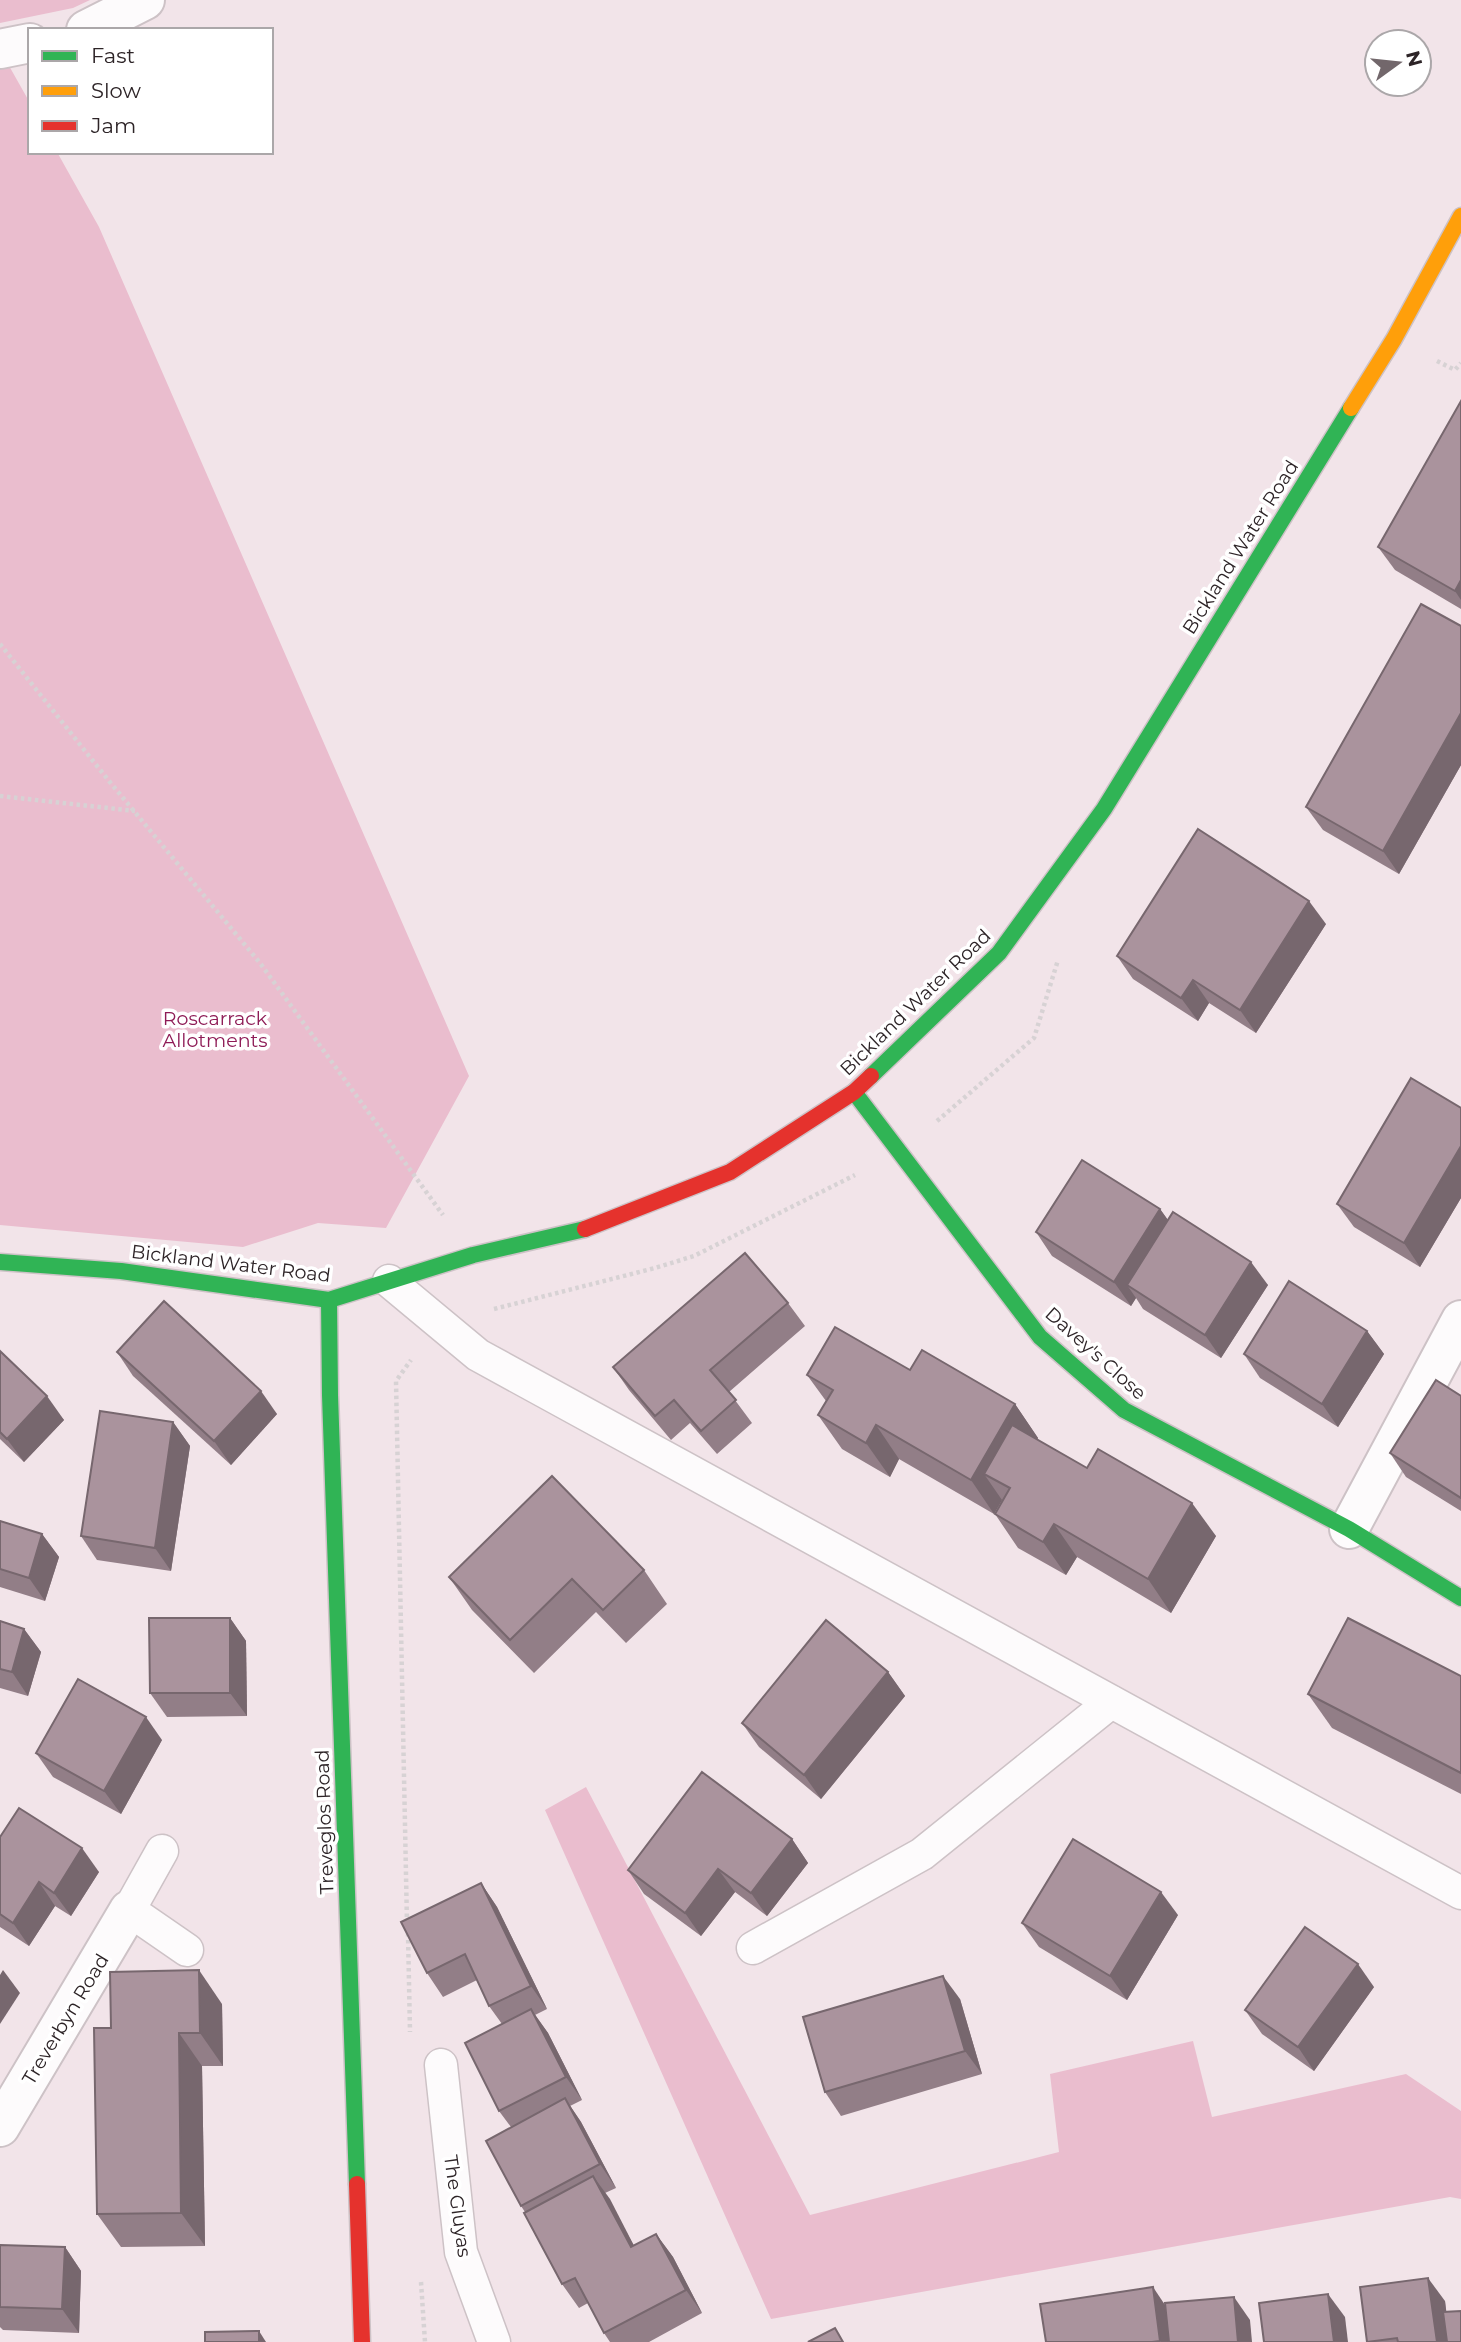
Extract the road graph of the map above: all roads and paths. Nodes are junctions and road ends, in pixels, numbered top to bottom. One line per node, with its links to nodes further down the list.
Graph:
1 (145, 0): 2 (street)
2 (90, 28)
3 (28, 43): 4 (street)
4 (0, 49)
5 (1461, 216): 11 (street, Bickland Water Road)
6 (1461, 363): 7 (path)
7 (1455, 370)
8 (0, 644): 10 (path)
9 (0, 796): 10 (path)
10 (135, 811): 12 (path)
11 (854, 1092): 12 (street, Bickland Water Road); 18 (street, Davey's Close)
12 (473, 1255): 14 (street, Bickland Water Road)
13 (0, 1262): 15 (street, Bickland Water Road)
14 (389, 1281): 15 (street, Bickland Water Road); 20 (lane)
15 (329, 1300): 30 (street, Treveglos Road)
16 (1461, 1320): 18 (street)
17 (396, 1381): 26 (path)
18 (1349, 1529): 19 (street, Davey's Close)
19 (1461, 1598)
20 (1111, 1702): 22 (lane); 24 (lane)
21 (162, 1851): 23 (lane, Treverbyn Road)
22 (1461, 1893)
23 (129, 1910): 25 (lane); 28 (street, Treverbyn Road)
24 (753, 1948)
25 (187, 1950)
26 (410, 2045)
27 (441, 2065): 32 (lane, The Gluyas)
28 (0, 2127)
29 (421, 2275): 31 (path)
30 (362, 2342)
31 (425, 2342)
32 (494, 2342)

